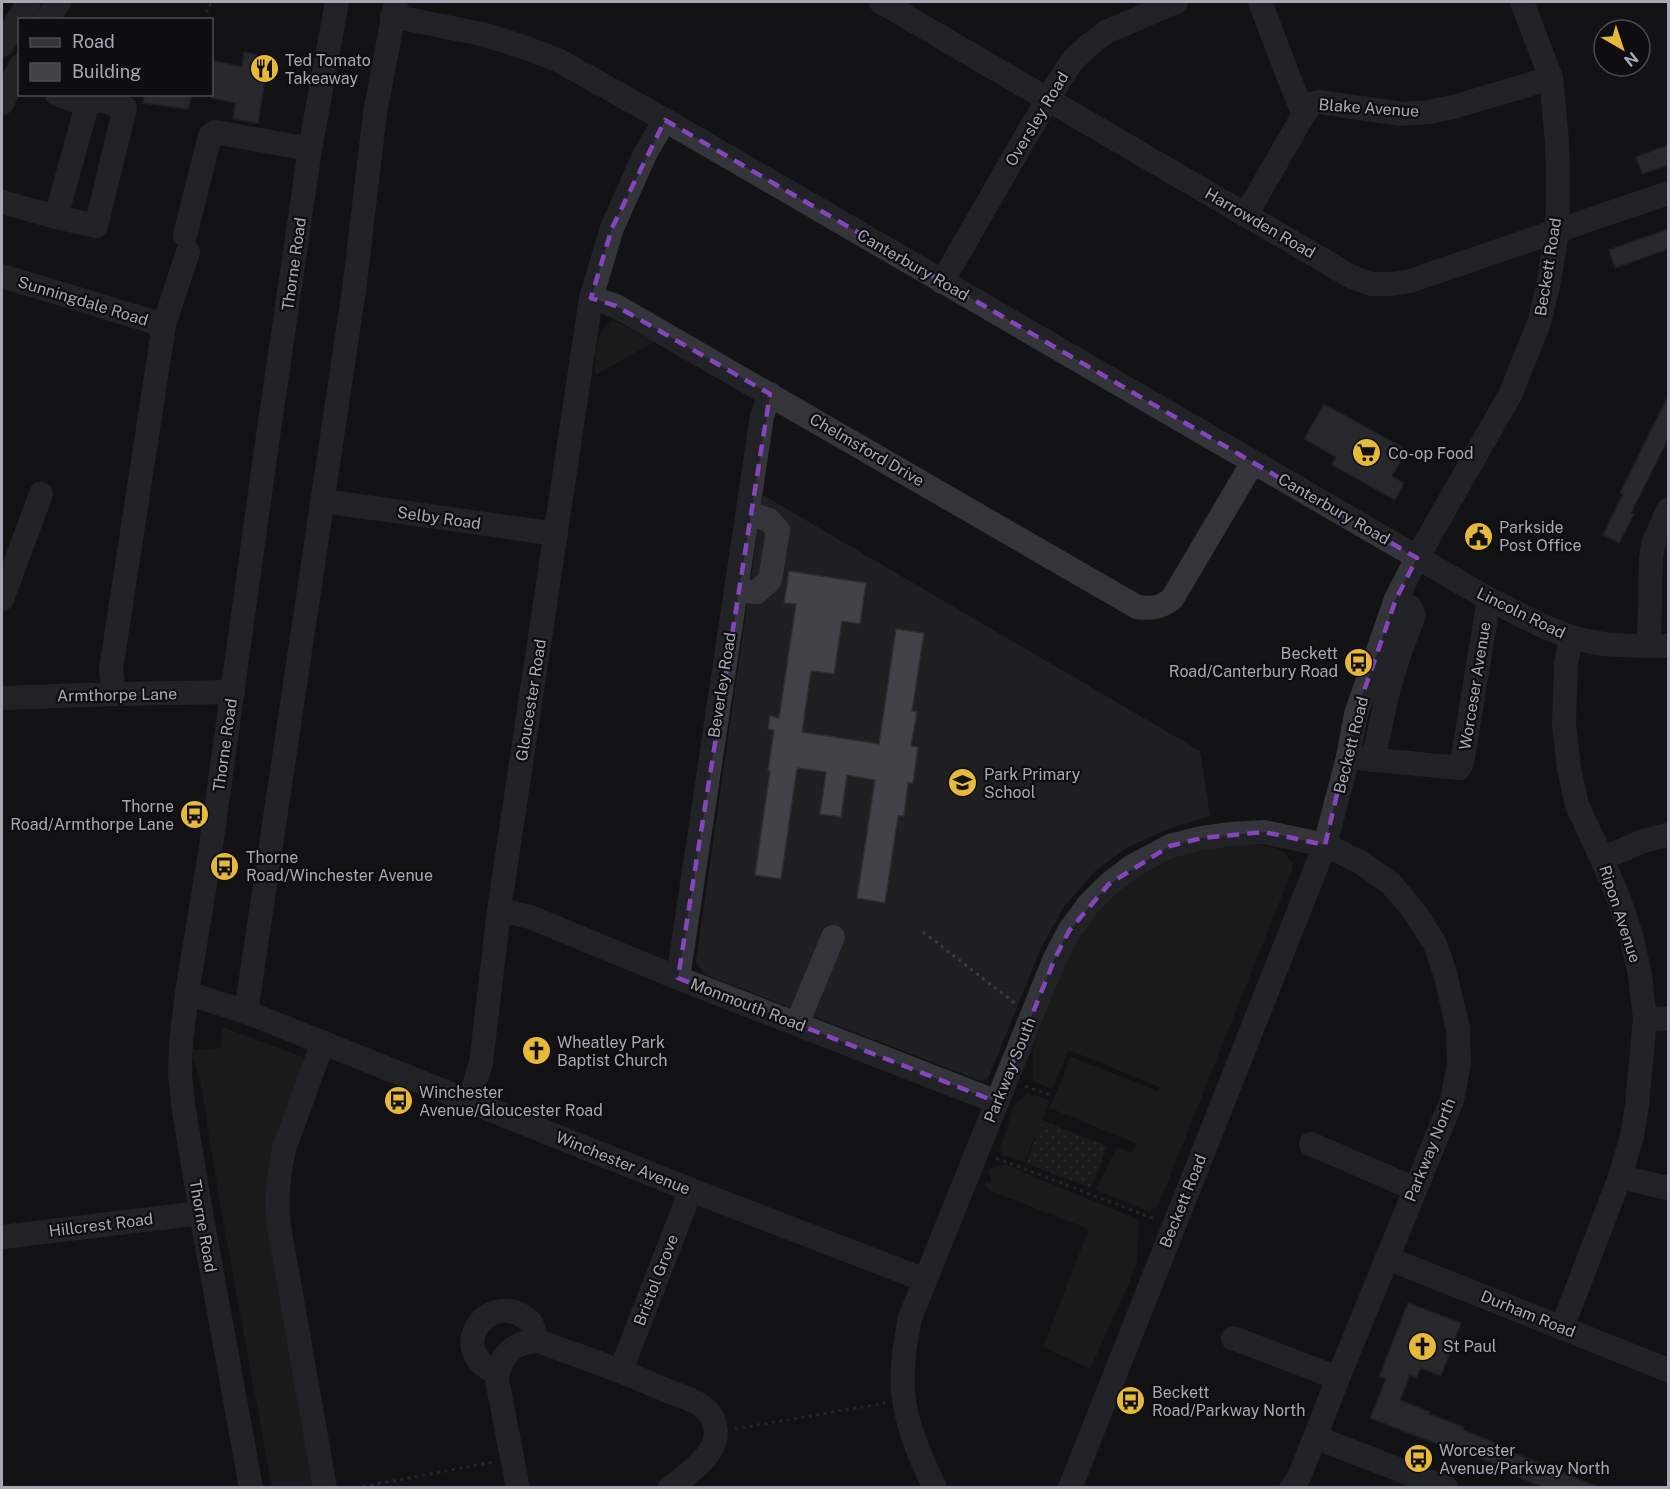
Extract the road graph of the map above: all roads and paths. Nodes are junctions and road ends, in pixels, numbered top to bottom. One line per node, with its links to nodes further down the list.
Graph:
1 (29, 2): 10 (street)
2 (59, 2): 11 (street)
3 (212, 2): 12 (path)
4 (338, 2): 23 (street, Thorne Road)
5 (881, 2): 18 (street, Harrowden Road)
6 (1176, 2): 18 (street, Oversley Road)
7 (1260, 2): 21 (street)
8 (1522, 2): 16 (street, Beckett Road)
9 (394, 9): 22 (street, Canterbury Road); 36 (street)
10 (19, 18)
11 (47, 18)
12 (205, 18)
13 (18, 20): 14 (street)
14 (2, 45)
15 (18, 74): 19 (street)
16 (1551, 78): 21 (street, Blake Avenue); 28 (street, Beckett Road)
17 (62, 96): 20 (street)
18 (1047, 100): 26 (street, Harrowden Road); 30 (street, Oversley Road)
19 (2, 103)
20 (87, 105): 27 (street); 27 (street)
21 (1304, 114): 26 (street, Blake Avenue)
22 (665, 120): 30 (street, Canterbury Road); 31 (street)
23 (310, 149): 32 (street); 47 (street, Thorne Road)
24 (1668, 194): 28 (street, Harrowden Road)
25 (2, 201): 27 (street)
26 (1246, 215): 28 (street, Harrowden Road)
27 (56, 217)
28 (1557, 232): 40 (street, Beckett Road)
29 (2, 276): 32 (street, Sunningdale Road)
30 (942, 282): 34 (street, Canterbury Road)
31 (591, 298): 33 (street, Chelmsford Drive); 39 (street, Gloucester Road)
32 (164, 325): 48 (street)
33 (770, 394): 34 (street, Chelmsford Drive); 38 (street, Beverley Road)
34 (1253, 462): 40 (street, Canterbury Road)
35 (41, 494): 42 (street)
36 (323, 501): 39 (street, Selby Road); 60 (street)
37 (1668, 510): 46 (street)
38 (748, 513): 41 (street, Beverley Road); 41 (street)
39 (556, 534): 55 (street, Gloucester Road)
40 (1417, 558): 43 (street, Beckett Road); 44 (street, Lincoln Road)
41 (736, 591): 58 (street, Beverley Road)
42 (2, 599)
43 (1396, 599): 50 (street, Beckett Road); 51 (street)
44 (1489, 599): 45 (street, Lincoln Road); 51 (street, Worceser Avenue)
45 (1571, 637): 46 (street, Lincoln Road); 54 (street, Ripon Avenue)
46 (1659, 646)
47 (233, 692): 48 (street, Armthorpe Lane); 59 (street, Thorne Road)
48 (114, 694): 49 (street, Armthorpe Lane)
49 (2, 698)
50 (1348, 757): 51 (street, Worceser Avenue); 53 (street, Beckett Road)
51 (1373, 760)
52 (1668, 835): 54 (street)
53 (1325, 845): 61 (street, Parkway South); 74 (street, Parkway North); 76 (street, Beckett Road)
54 (1602, 859): 62 (street, Ripon Avenue)
55 (499, 910): 58 (street, Monmouth Road); 67 (street, Gloucester Road)
56 (923, 932): 61 (path)
57 (833, 937): 63 (street)
58 (678, 978): 63 (street, Monmouth Road)
59 (187, 993): 60 (street, Winchester Avenue); 75 (street, Thorne Road)
60 (246, 1012): 64 (street, Winchester Avenue)
61 (1032, 1016): 65 (street, Parkway South)
62 (1657, 1018): 71 (street, Ripon Avenue)
63 (797, 1024): 68 (street, Monmouth Road)
64 (323, 1042): 67 (street, Winchester Avenue); 92 (street)
65 (1006, 1079): 66 (path); 68 (street, Parkway South)
66 (1050, 1095)
67 (469, 1101): 73 (street, Winchester Avenue)
68 (997, 1102): 70 (street, Parkway South)
69 (1311, 1144): 74 (street)
70 (978, 1151): 76 (path); 79 (street, Parkway South)
71 (1620, 1178): 72 (street); 80 (street, Ripon Avenue)
72 (1668, 1188)
73 (691, 1190): 79 (street, Winchester Avenue); 83 (street, Bristol Grove)
74 (1415, 1190): 78 (street, Parkway North)
75 (201, 1213): 77 (street, Hillcrest Road); 91 (street, Thorne Road)
76 (1173, 1227): 97 (street, Beckett Road)
77 (2, 1237)
78 (1387, 1258): 80 (street, Durham Road); 86 (street, Parkway North)
79 (926, 1280): 87 (street, Parkway South)
80 (1562, 1328): 84 (street, Durham Road)
81 (1233, 1338): 86 (street)
82 (536, 1341): 83 (street); 85 (street); 85 (street)
83 (621, 1370): 88 (street)
84 (1668, 1370)
85 (497, 1373): 90 (street)
86 (1338, 1378): 89 (street, Parkway North)
87 (904, 1399): 88 (path); 96 (street, Parkway South)
88 (716, 1432): 95 (street)
89 (1315, 1437): 98 (street, Parkway North); 99 (street)
90 (512, 1458): 93 (path); 94 (street)
91 (250, 1488)
92 (325, 1488)
93 (356, 1488)
94 (518, 1488)
95 (670, 1488)
96 (935, 1488)
97 (1071, 1488)
98 (1291, 1488)
99 (1446, 1488)

